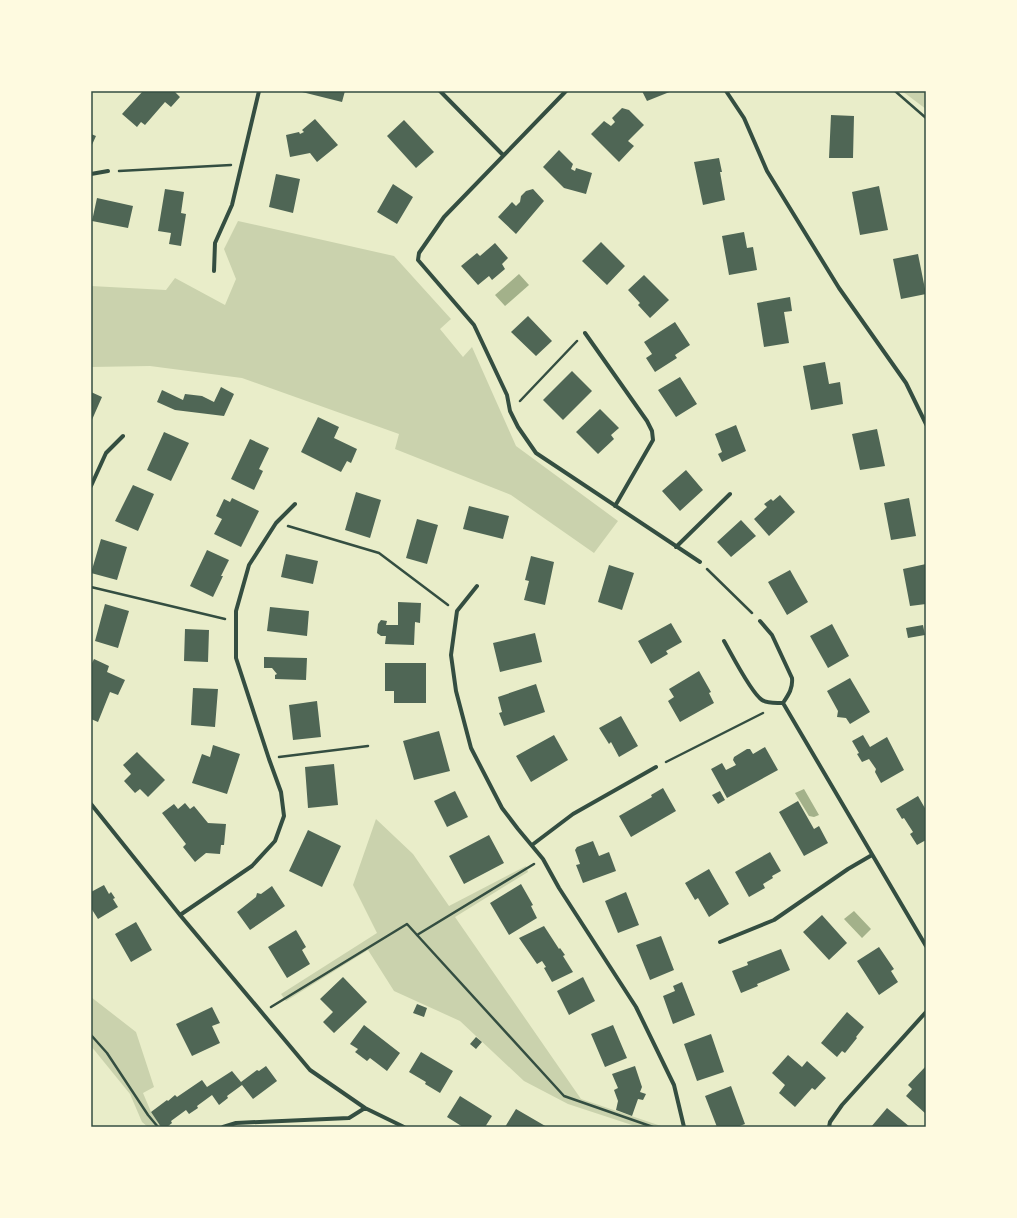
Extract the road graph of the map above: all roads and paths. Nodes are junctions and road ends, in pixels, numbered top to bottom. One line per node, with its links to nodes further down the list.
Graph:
1 (259, 91): 8 (street)
2 (440, 91): 7 (street)
3 (566, 91): 7 (street)
4 (726, 91): 14 (street)
5 (895, 91): 6 (path)
6 (926, 118)
7 (503, 156): 13 (street)
8 (242, 164): 9 (path); 11 (street)
9 (108, 171): 10 (street)
10 (91, 174)
11 (214, 271)
12 (584, 333): 13 (path); 19 (street)
13 (510, 411): 19 (street)
14 (926, 424)
15 (123, 436): 16 (street)
16 (91, 486)
17 (730, 494): 21 (street)
18 (295, 504): 20 (street)
19 (615, 506): 21 (street)
20 (276, 523): 25 (path); 27 (street)
21 (676, 547): 22 (street)
22 (700, 562): 26 (path)
23 (477, 586): 25 (street)
24 (91, 588): 27 (path)
25 (457, 611): 34 (street)
26 (760, 620): 29 (street)
27 (236, 621): 31 (street)
28 (724, 640): 29 (street)
29 (783, 703): 32 (path); 35 (street)
30 (368, 746): 31 (path)
31 (269, 759): 37 (street)
32 (656, 767): 34 (street)
33 (91, 804): 37 (street)
34 (532, 845): 36 (street)
35 (872, 855): 39 (street); 40 (street)
36 (543, 859): 38 (path); 49 (street)
37 (180, 914): 41 (street)
38 (417, 935): 41 (path); 48 (path)
39 (720, 942)
40 (926, 946)
41 (262, 1012): 44 (street)
42 (926, 1012): 50 (street)
43 (91, 1035): 45 (path)
44 (365, 1108): 46 (street); 47 (street)
45 (158, 1127)
46 (223, 1127)
47 (404, 1127)
48 (653, 1127)
49 (684, 1127)
50 (829, 1127)

